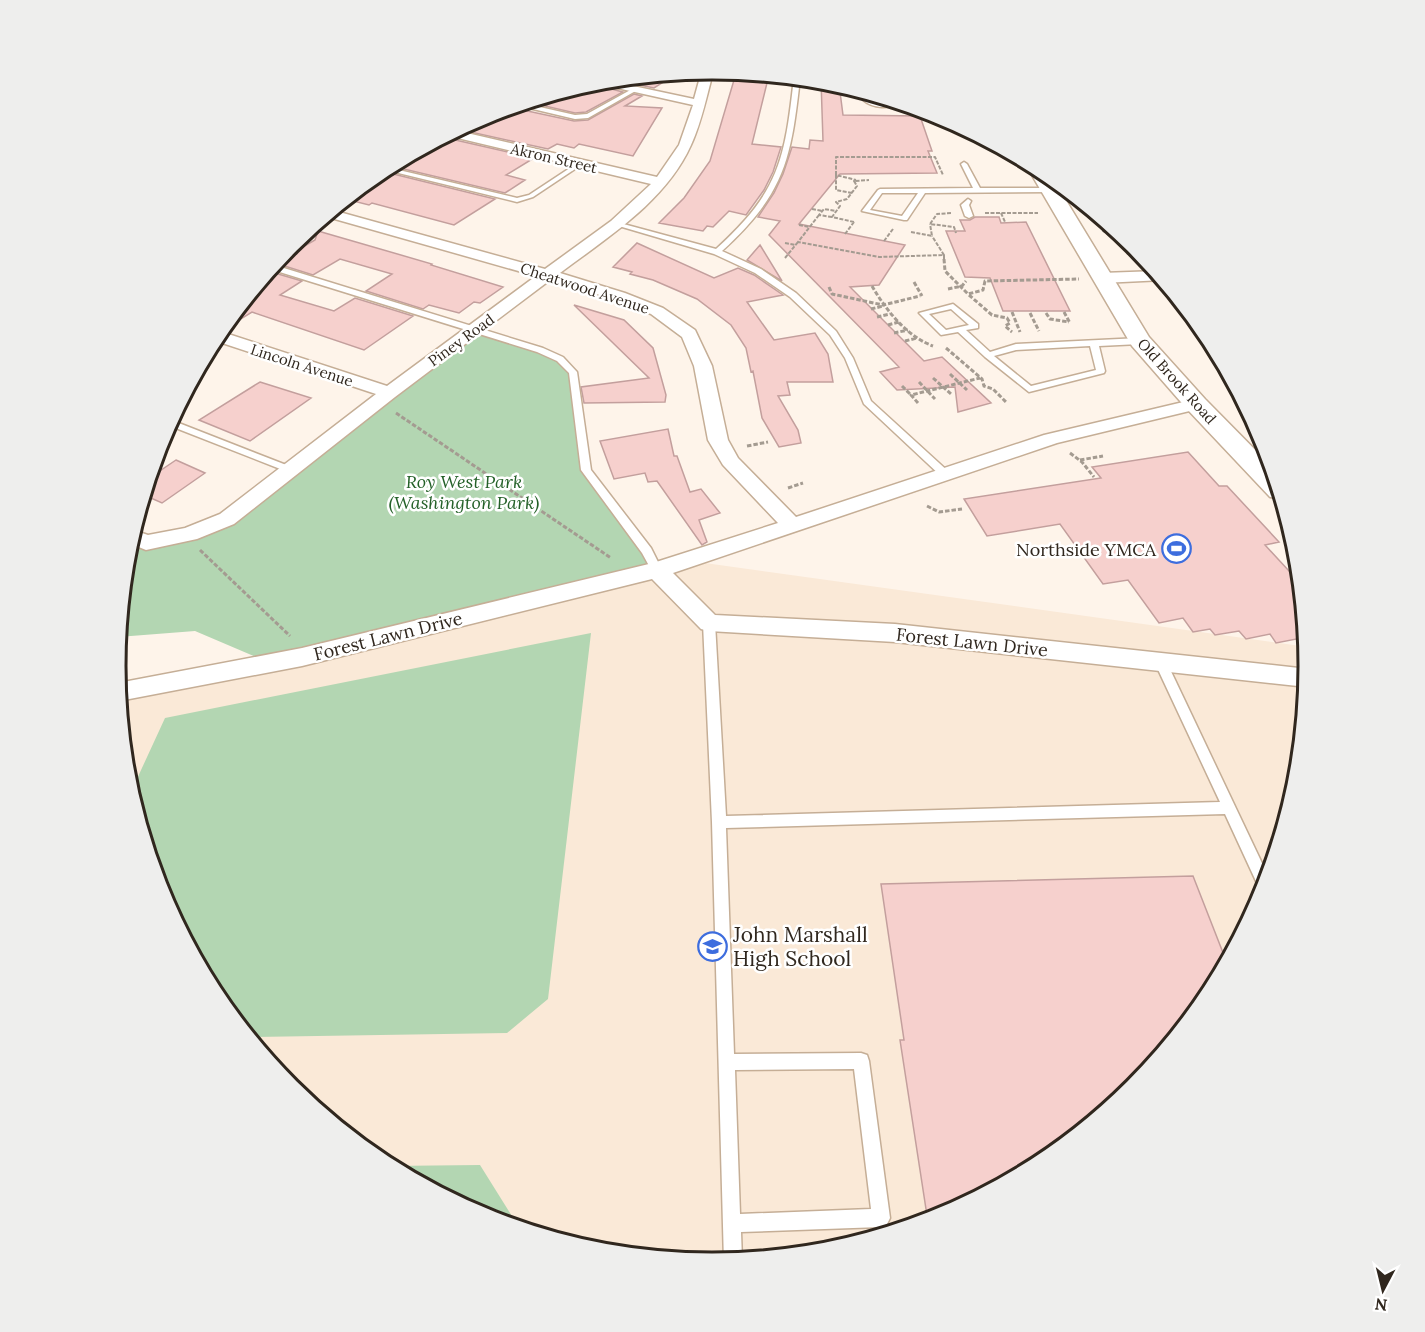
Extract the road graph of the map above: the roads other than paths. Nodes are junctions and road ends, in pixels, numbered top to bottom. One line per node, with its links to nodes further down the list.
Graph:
1 (705, 80): 5 (street, Piney Road)
2 (795, 86): 20 (lane)
3 (625, 87): 4 (street)
4 (636, 89): 5 (street); 6 (lane)
5 (699, 103): 11 (street, Piney Road)
6 (534, 108)
7 (462, 136): 8 (street, Akron Street)
8 (579, 164): 10 (lane); 11 (street, Akron Street)
9 (964, 164): 14 (lane)
10 (398, 171)
11 (660, 182): 19 (street, Piney Road)
12 (1048, 185): 15 (street, Old Brook Road)
13 (924, 190): 13 (lane); 14 (lane)
14 (978, 190): 15 (lane)
15 (1051, 190): 24 (street, Old Brook Road)
16 (968, 201): 18 (lane)
17 (337, 216): 22 (street, Cheatwood Avenue)
18 (969, 216)
19 (616, 224): 20 (lane); 22 (street, Piney Road)
20 (717, 252): 35 (lane)
21 (281, 270): 26 (lane)
22 (549, 275): 26 (street, Piney Road); 37 (street, Cheatwood Avenue)
23 (1150, 276): 24 (street)
24 (1091, 278): 28 (street, Old Brook Road)
25 (960, 329): 25 (lane); 30 (lane)
26 (475, 330): 31 (street, Piney Road); 39 (lane)
27 (226, 339): 31 (street, Lincoln Avenue)
28 (1140, 341): 29 (lane); 32 (street, Old Brook Road)
29 (1094, 343): 30 (lane); 30 (lane)
30 (988, 355)
31 (383, 397): 34 (street, Piney Road)
32 (1196, 404): 35 (street, Forest Lawn Drive); 36 (street, Old Brook Road)
33 (178, 426): 34 (lane)
34 (291, 470): 38 (street, Piney Road)
35 (946, 475): 37 (street, Forest Lawn Drive)
36 (1269, 479)
37 (793, 526): 39 (street, Forest Lawn Drive)
38 (140, 539)
39 (657, 570): 40 (street); 43 (street, Forest Lawn Drive)
40 (709, 623): 41 (street, Forest Lawn Drive); 45 (lane)
41 (1161, 663): 42 (street, Forest Lawn Drive); 44 (lane)
42 (1299, 677)
43 (127, 690)
44 (1229, 807): 45 (lane); 46 (lane)
45 (719, 822): 47 (lane)
46 (1260, 874)
47 (726, 1062): 48 (lane); 48 (lane)
48 (732, 1223): 49 (lane)
49 (733, 1251)

